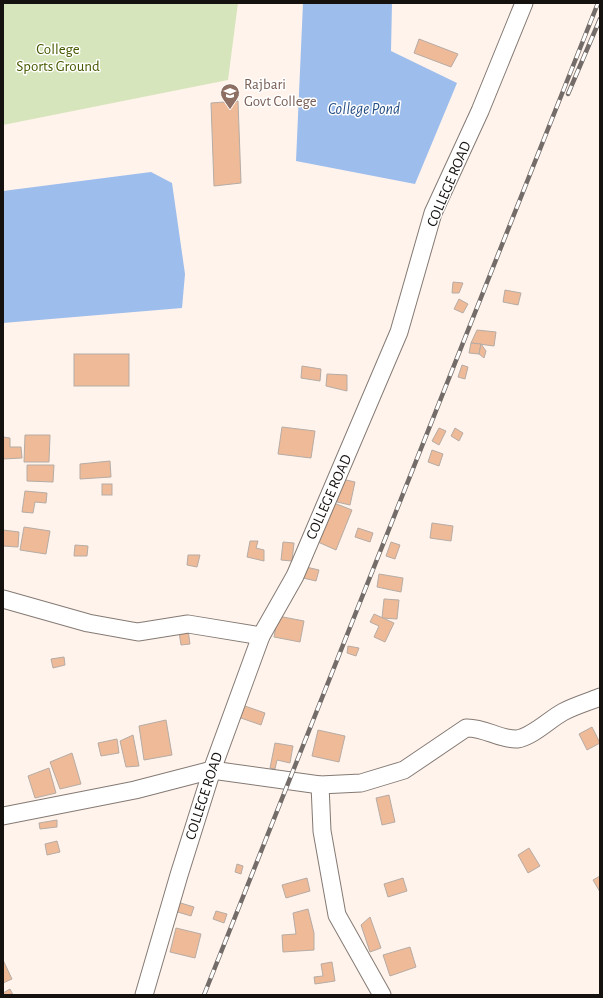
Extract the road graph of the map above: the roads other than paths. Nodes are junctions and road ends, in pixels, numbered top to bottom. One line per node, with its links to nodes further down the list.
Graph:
1 (524, 3): 3 (street, COLLEGE ROAD)
2 (3, 599): 3 (street)
3 (261, 636): 5 (street, COLLEGE ROAD)
4 (600, 697): 6 (street)
5 (212, 770): 6 (street); 7 (street); 8 (street, COLLEGE ROAD)
6 (320, 786): 9 (street)
7 (3, 816)
8 (144, 995)
9 (382, 995)

